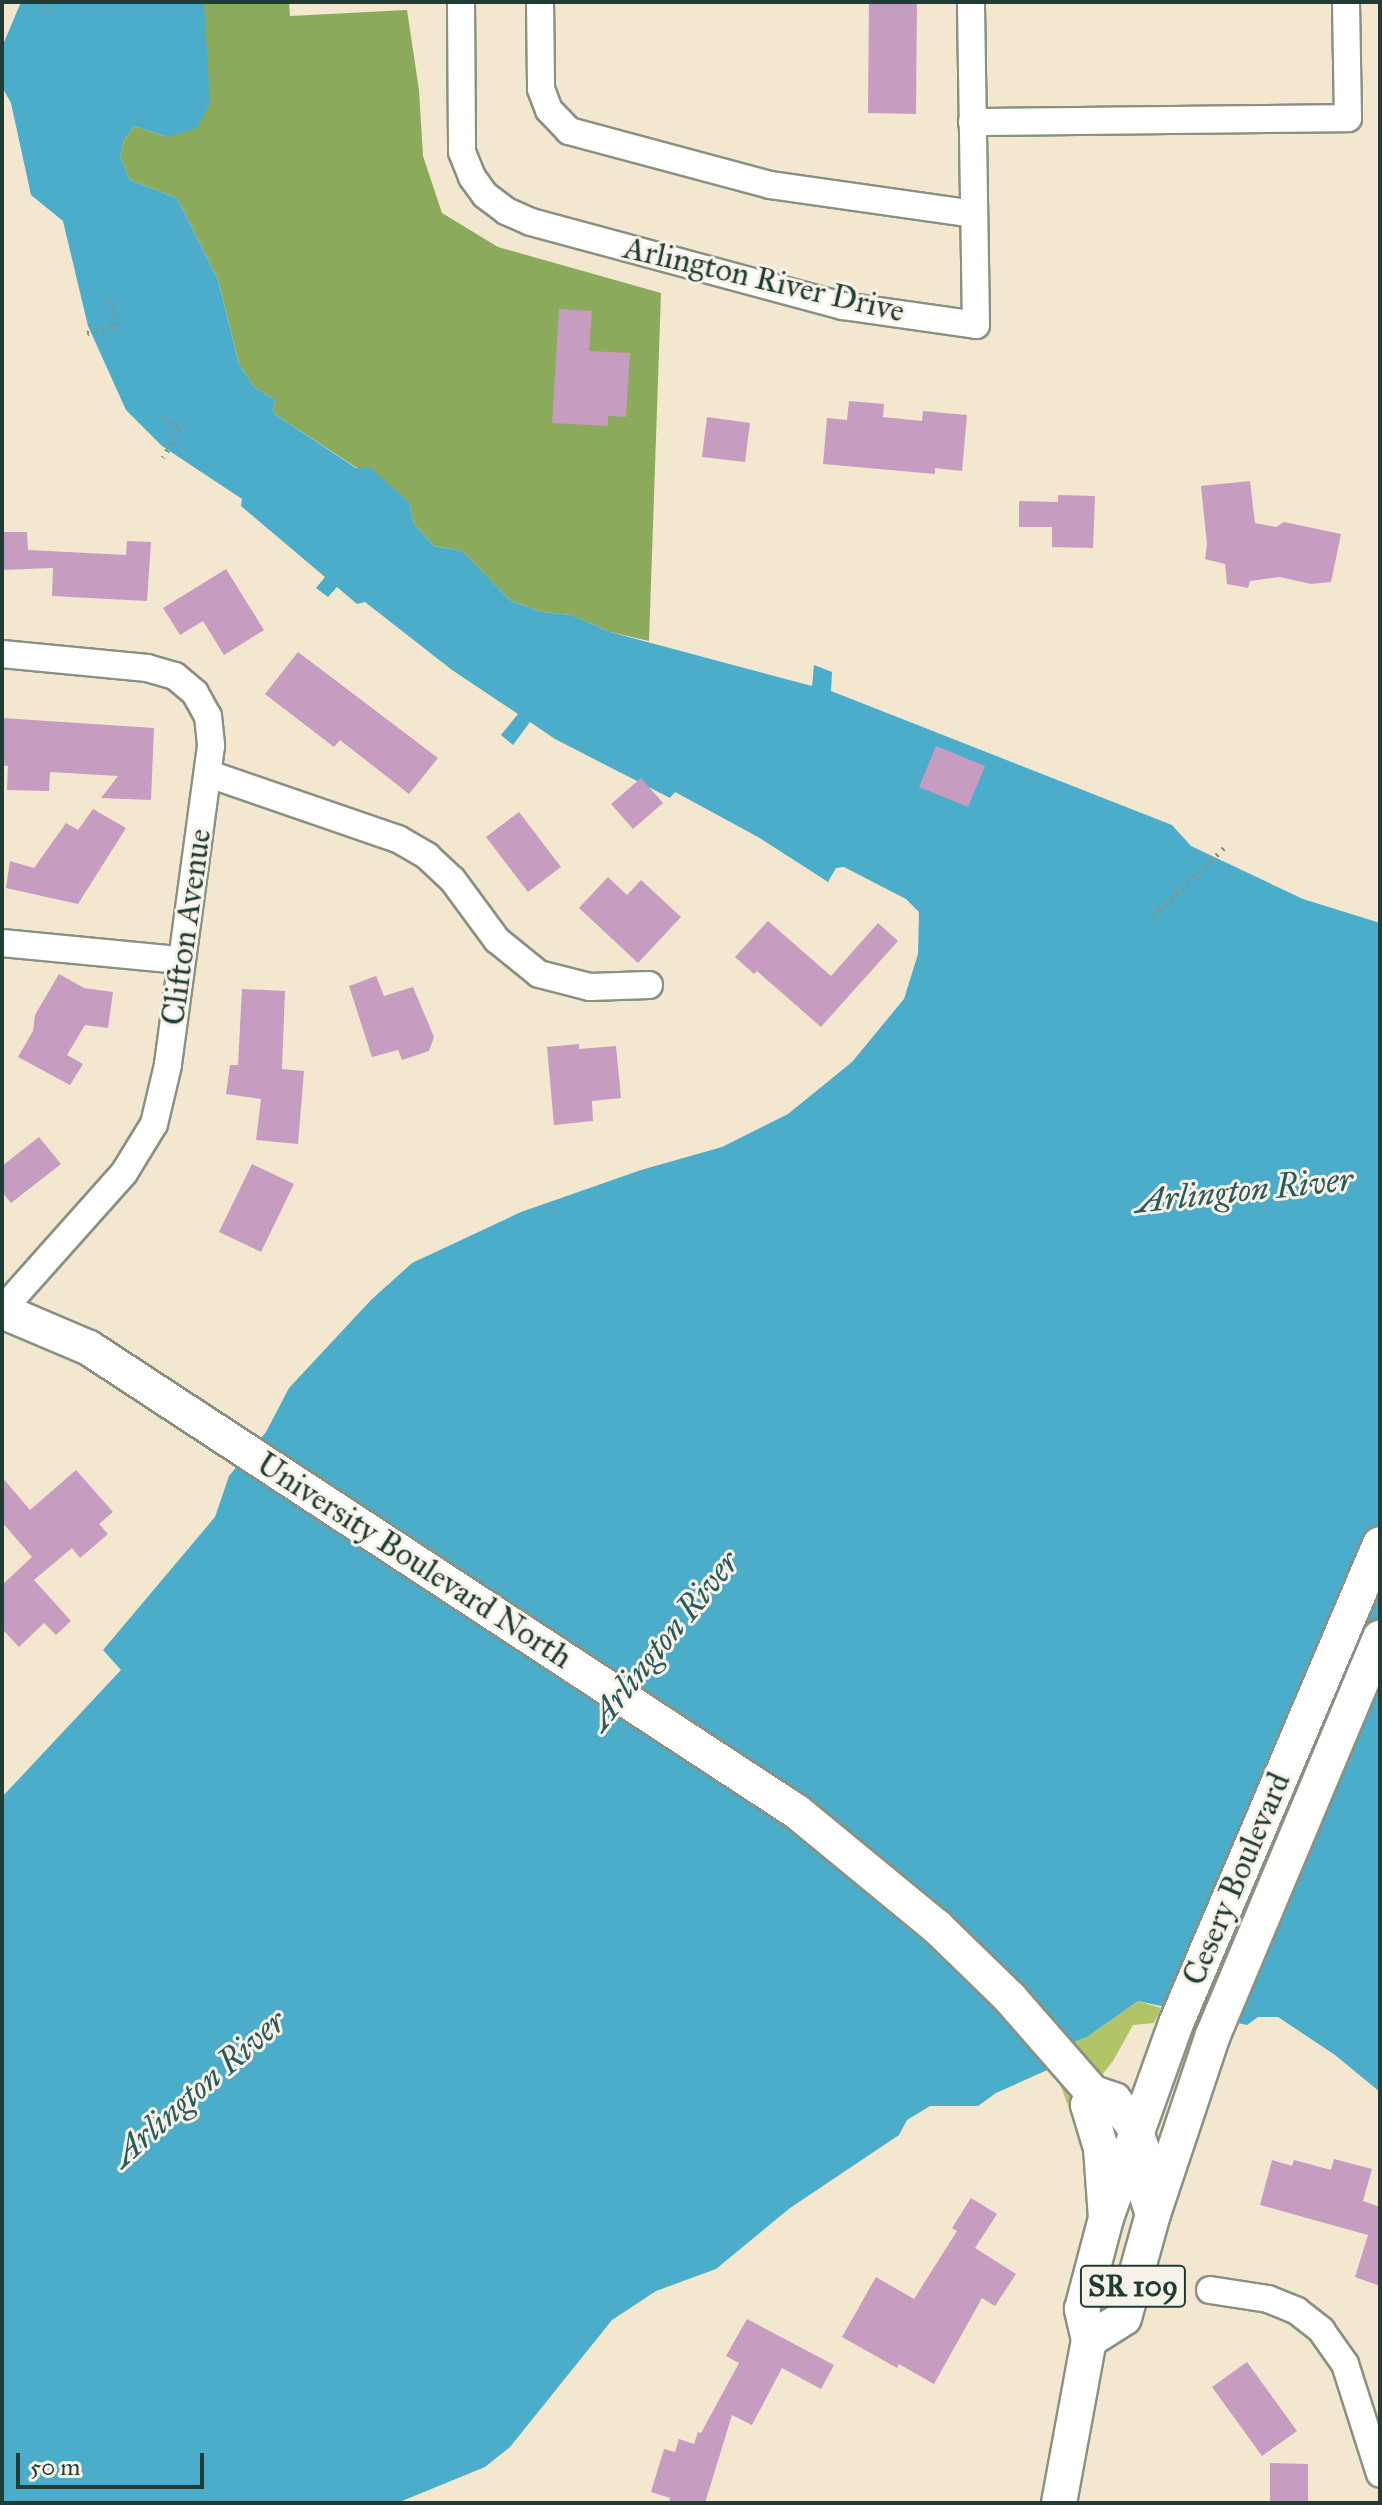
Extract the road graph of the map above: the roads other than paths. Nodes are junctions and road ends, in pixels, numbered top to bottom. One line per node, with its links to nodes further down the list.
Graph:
1 (461, 2): 6 (street, Arlington River Drive)
2 (540, 2): 6 (street)
3 (971, 2): 5 (street, Arlington River Drive)
4 (1346, 2): 5 (street)
5 (972, 122): 6 (street, Arlington River Drive)
6 (973, 214)
7 (2, 654): 8 (street, Clifton Avenue)
8 (209, 774): 10 (street, Clifton Avenue); 11 (street)
9 (2, 943): 10 (street)
10 (180, 960): 12 (street, Clifton Avenue)
11 (649, 985)
12 (2, 1310): 15 (main road, University Boulevard North)
13 (1380, 1544): 16 (main road, Cesery Boulevard / SR 109)
14 (1380, 1638): 17 (main road, Cesery Boulevard / SR 109)
15 (1093, 2093): 16 (main road, University Boulevard North); 18 (main road)
16 (1135, 2128): 17 (main road, University Boulevard North); 18 (main road, Cesery Boulevard / SR 109)
17 (1153, 2214): 20 (main road, University Boulevard North / SR 109)
18 (1106, 2218): 20 (main road, SR 109)
19 (1210, 2290): 21 (street)
20 (1089, 2340): 22 (main road, SR 109)
21 (1380, 2474)
22 (1059, 2503)

